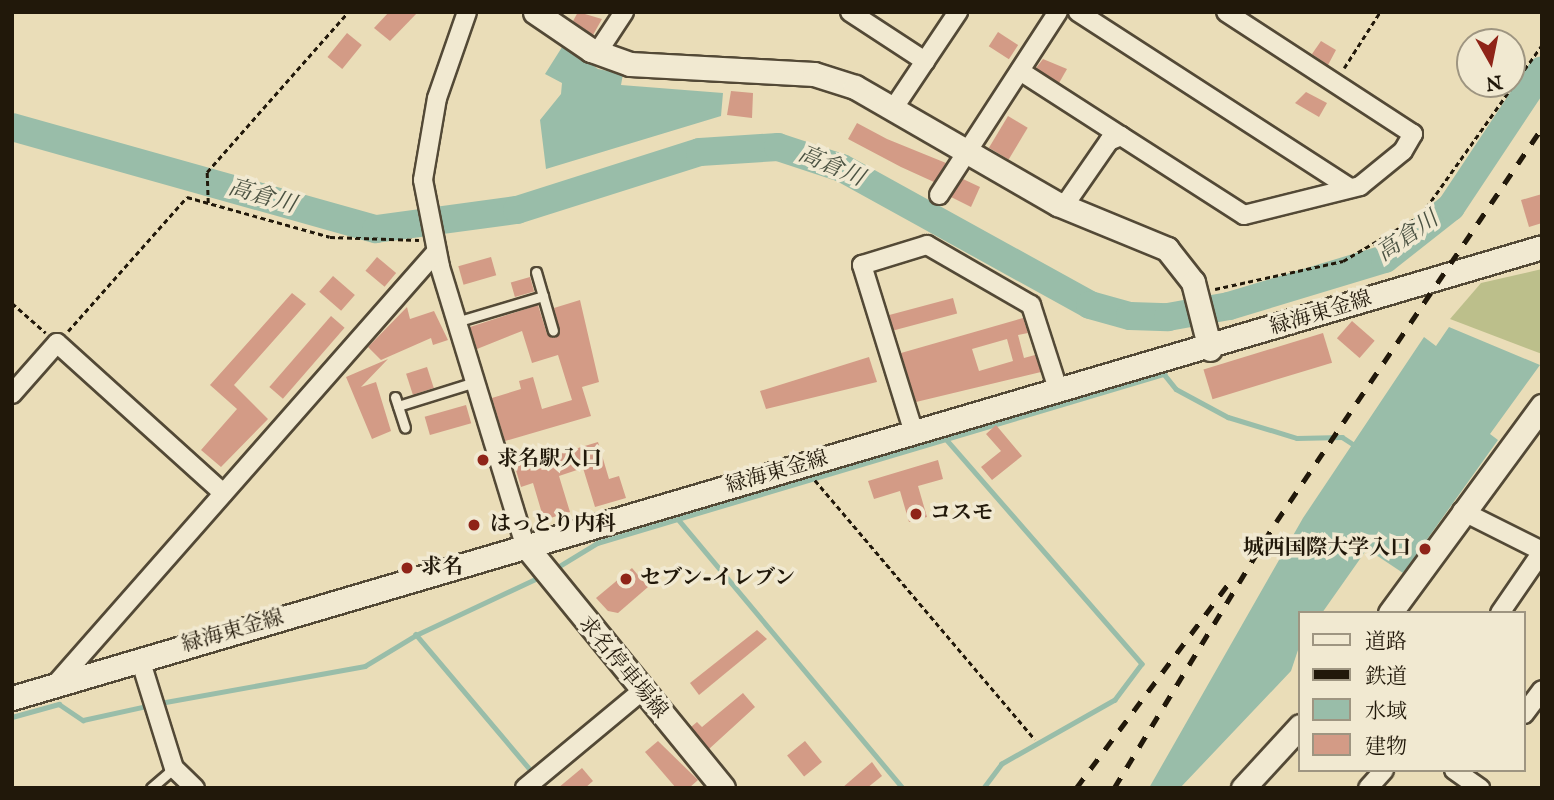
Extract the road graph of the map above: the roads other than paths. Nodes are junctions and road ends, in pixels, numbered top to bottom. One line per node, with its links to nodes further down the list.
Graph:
1 (467, 12): 18 (street)
2 (624, 12): 9 (street)
3 (849, 12): 10 (street)
4 (958, 12): 10 (street)
5 (1058, 12): 11 (street)
6 (1078, 12): 15 (street)
7 (1226, 12): 15 (street)
8 (551, 16): 9 (main road)
9 (597, 53): 12 (main road)
10 (925, 61): 12 (street)
11 (1020, 71): 13 (street); 14 (street)
12 (893, 109): 14 (main road)
13 (1121, 136): 15 (street); 17 (street)
14 (967, 152): 16 (street); 17 (main road)
15 (1350, 188)
16 (939, 195)
17 (1064, 206): 24 (main road)
18 (433, 242): 22 (street); 31 (street)
19 (1542, 247): 24 (main road, 緑海東金線)
20 (536, 272): 21 (lane)
21 (543, 296): 22 (lane); 23 (lane)
22 (456, 322): 25 (street)
23 (553, 331)
24 (1208, 340): 26 (main road, 緑海東金線)
25 (475, 382): 29 (lane); 33 (street)
26 (1059, 392): 30 (main road, 緑海東金線); 30 (street)
27 (12, 394): 31 (street)
28 (1542, 405): 32 (main road)
29 (405, 427)
30 (914, 433): 33 (main road, 緑海東金線)
31 (223, 494): 38 (street)
32 (1462, 511): 34 (street); 35 (main road)
33 (525, 545): 37 (main road, 緑海東金線); 40 (main road, 求名停車場線)
34 (1542, 551): 36 (street)
35 (1391, 611)
36 (1501, 611)
37 (140, 659): 38 (main road, 緑海東金線); 44 (street)
38 (54, 686): 41 (main road, 緑海東金線)
39 (1542, 690): 42 (street)
40 (642, 691): 50 (street); 51 (main road, 求名停車場線)
41 (12, 698)
42 (1526, 711)
43 (1298, 728): 52 (main road)
44 (174, 768): 48 (lane); 49 (street)
45 (1382, 772): 53 (street)
46 (1459, 772): 47 (street)
47 (1479, 780)
48 (152, 788)
49 (195, 788)
50 (525, 788)
51 (723, 788)
52 (1242, 788)
53 (1368, 788)

